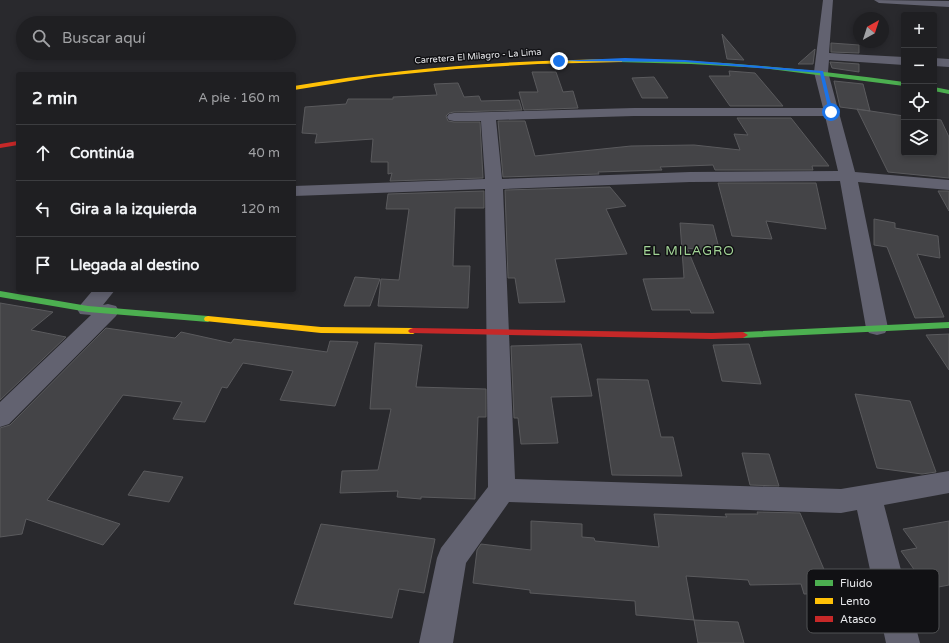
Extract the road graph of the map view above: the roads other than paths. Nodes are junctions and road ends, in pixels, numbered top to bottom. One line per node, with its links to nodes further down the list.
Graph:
1 (828, 0): 7 (street)
2 (879, 0): 3 (street)
3 (949, 4)
4 (901, 61): 7 (street)
5 (937, 62): 6 (street)
6 (949, 63)
7 (822, 64): 8 (main road, Carretera El Milagro - La Lima); 9 (main road, Carretera El Milagro - La Lima); 12 (street)
8 (901, 83)
9 (296, 88)
10 (937, 90): 11 (main road)
11 (949, 92)
12 (831, 112): 14 (street); 17 (street)
13 (454, 116): 14 (street)
14 (488, 116): 18 (street)
15 (16, 143): 16 (main road)
16 (0, 146)
17 (848, 176): 18 (street); 19 (street); 24 (street)
18 (494, 184): 20 (street); 25 (street)
19 (949, 185)
20 (296, 191)
21 (0, 294): 22 (main road)
22 (100, 303): 25 (main road); 26 (street)
23 (949, 325): 24 (main road)
24 (877, 328): 25 (main road)
25 (499, 332): 28 (street)
26 (0, 417)
27 (949, 482): 29 (street)
28 (502, 490): 29 (street); 32 (street)
29 (868, 496): 30 (street)
30 (885, 569)
31 (901, 633): 33 (street)
32 (436, 643)
33 (903, 643)

